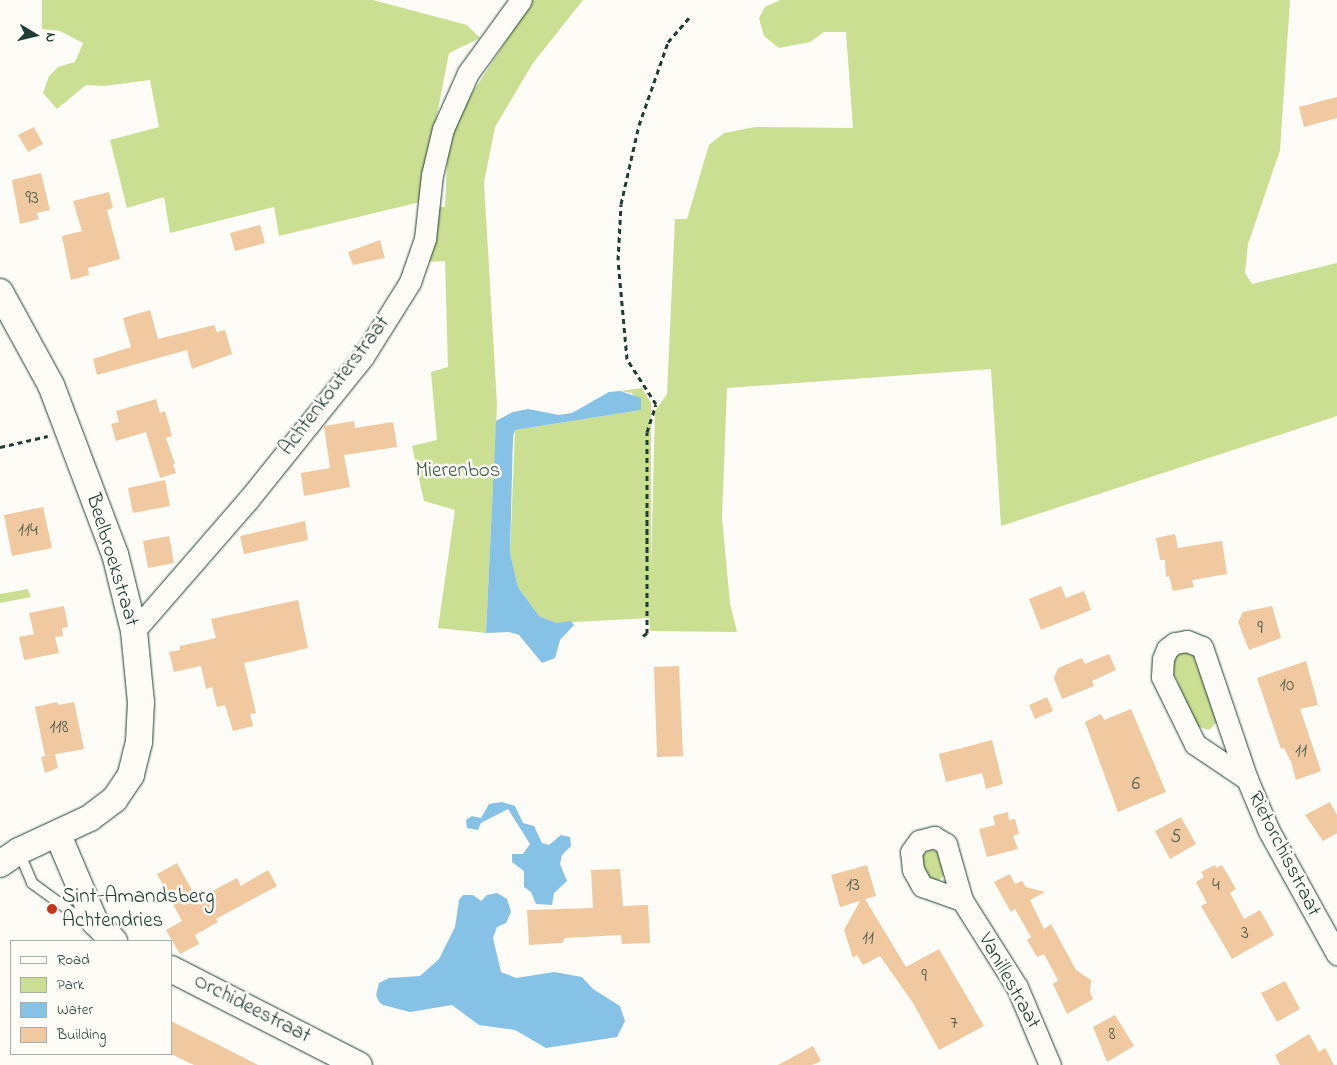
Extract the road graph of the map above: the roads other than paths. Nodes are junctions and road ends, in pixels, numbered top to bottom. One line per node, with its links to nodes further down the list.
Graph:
1 (521, 0): 3 (street, Achtenkouterstraat)
2 (0, 292): 3 (street, Beelbroekstraat)
3 (134, 631): 5 (street, Beelbroekstraat)
4 (1247, 779): 4 (street, Rietorchisstraat); 9 (street, Rietorchisstraat)
5 (58, 835): 6 (street, Beelbroekstraat); 8 (street)
6 (9, 858): 8 (lane)
7 (962, 900): 12 (street, Vanillestraat)
8 (108, 936)
9 (1337, 954)
10 (172, 970): 11 (street, Orchideestraat)
11 (359, 1065)
12 (1050, 1065)

